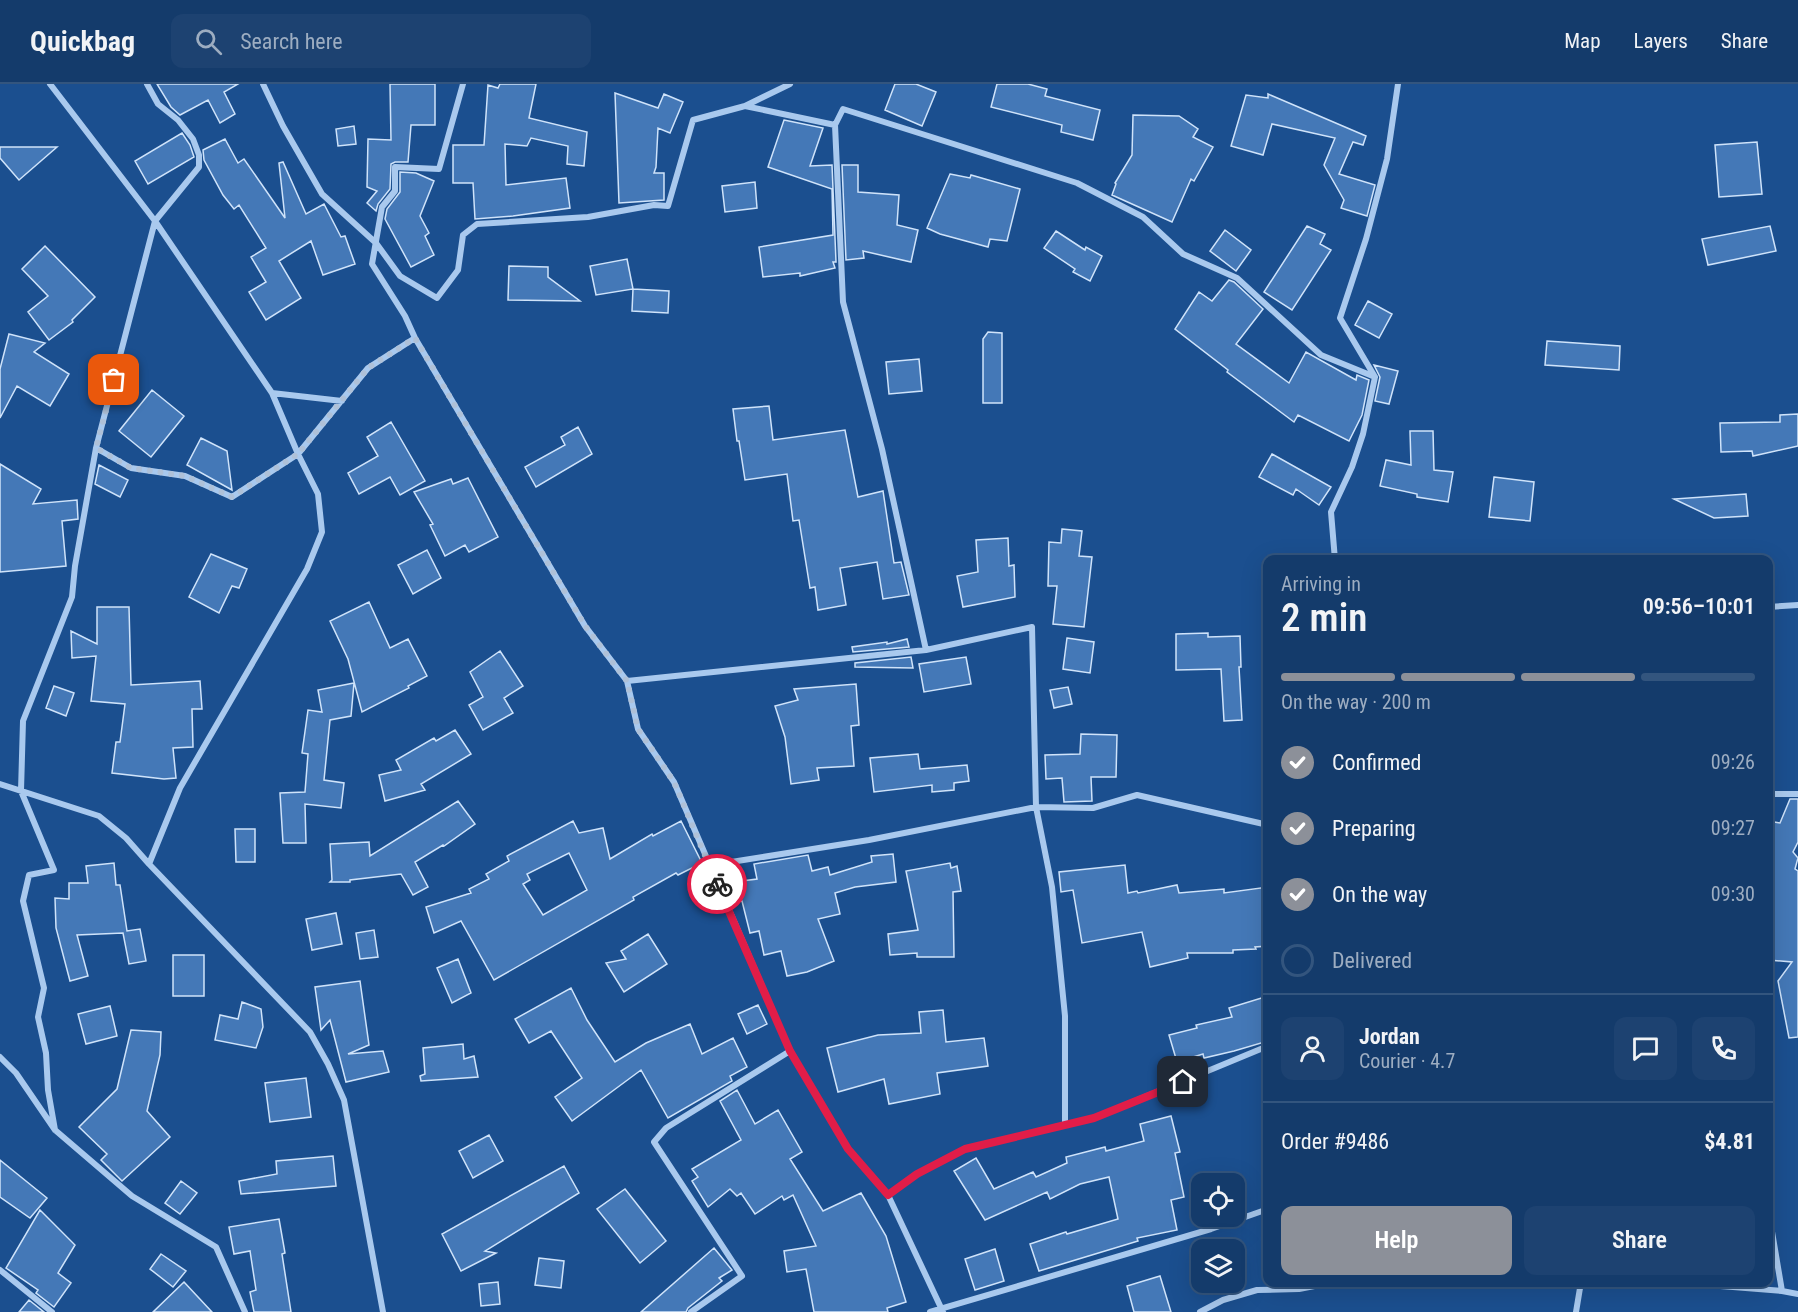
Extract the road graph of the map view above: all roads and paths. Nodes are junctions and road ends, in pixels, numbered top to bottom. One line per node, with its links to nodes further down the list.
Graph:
1 (50, 84): 9 (street)
2 (147, 84): 9 (street)
3 (263, 84): 10 (street)
4 (464, 84): 10 (street)
5 (790, 84): 7 (street)
6 (1398, 84): 12 (street)
7 (745, 106): 8 (street); 10 (street)
8 (835, 125): 12 (street); 20 (street)
9 (155, 220): 13 (street); 15 (street)
10 (375, 243): 11 (street)
11 (415, 338): 14 (street); 21 (street)
12 (1375, 377): 17 (street)
13 (272, 393): 14 (street); 16 (street)
14 (342, 401): 16 (street)
15 (96, 448): 16 (street); 23 (street)
16 (298, 454): 28 (street)
17 (1335, 555)
18 (1798, 604): 19 (street)
19 (1773, 606)
20 (926, 650): 21 (street); 26 (street)
21 (627, 681): 29 (street)
22 (0, 784): 23 (street)
23 (21, 791): 28 (street); 34 (street)
24 (1773, 794): 25 (street)
25 (1798, 794)
26 (1036, 807): 27 (street); 29 (street); 33 (street)
27 (1263, 824)
28 (149, 864): 47 (street)
29 (711, 871): 31 (street)
30 (1263, 1048): 33 (street)
31 (790, 1051): 35 (street); 48 (street)
32 (0, 1057): 34 (street)
33 (1065, 1125): 35 (street)
34 (55, 1130): 46 (street)
35 (888, 1195): 44 (street)
36 (1263, 1211): 44 (street)
37 (1773, 1238): 42 (street)
38 (0, 1270): 45 (street)
39 (1309, 1287): 50 (street)
40 (1580, 1287): 51 (street)
41 (1732, 1287): 42 (street)
42 (1782, 1291): 43 (street)
43 (1798, 1294)
44 (942, 1310): 49 (street)
45 (52, 1312)
46 (244, 1312)
47 (383, 1312)
48 (691, 1312)
49 (930, 1312)
50 (1200, 1312)
51 (1576, 1312)

